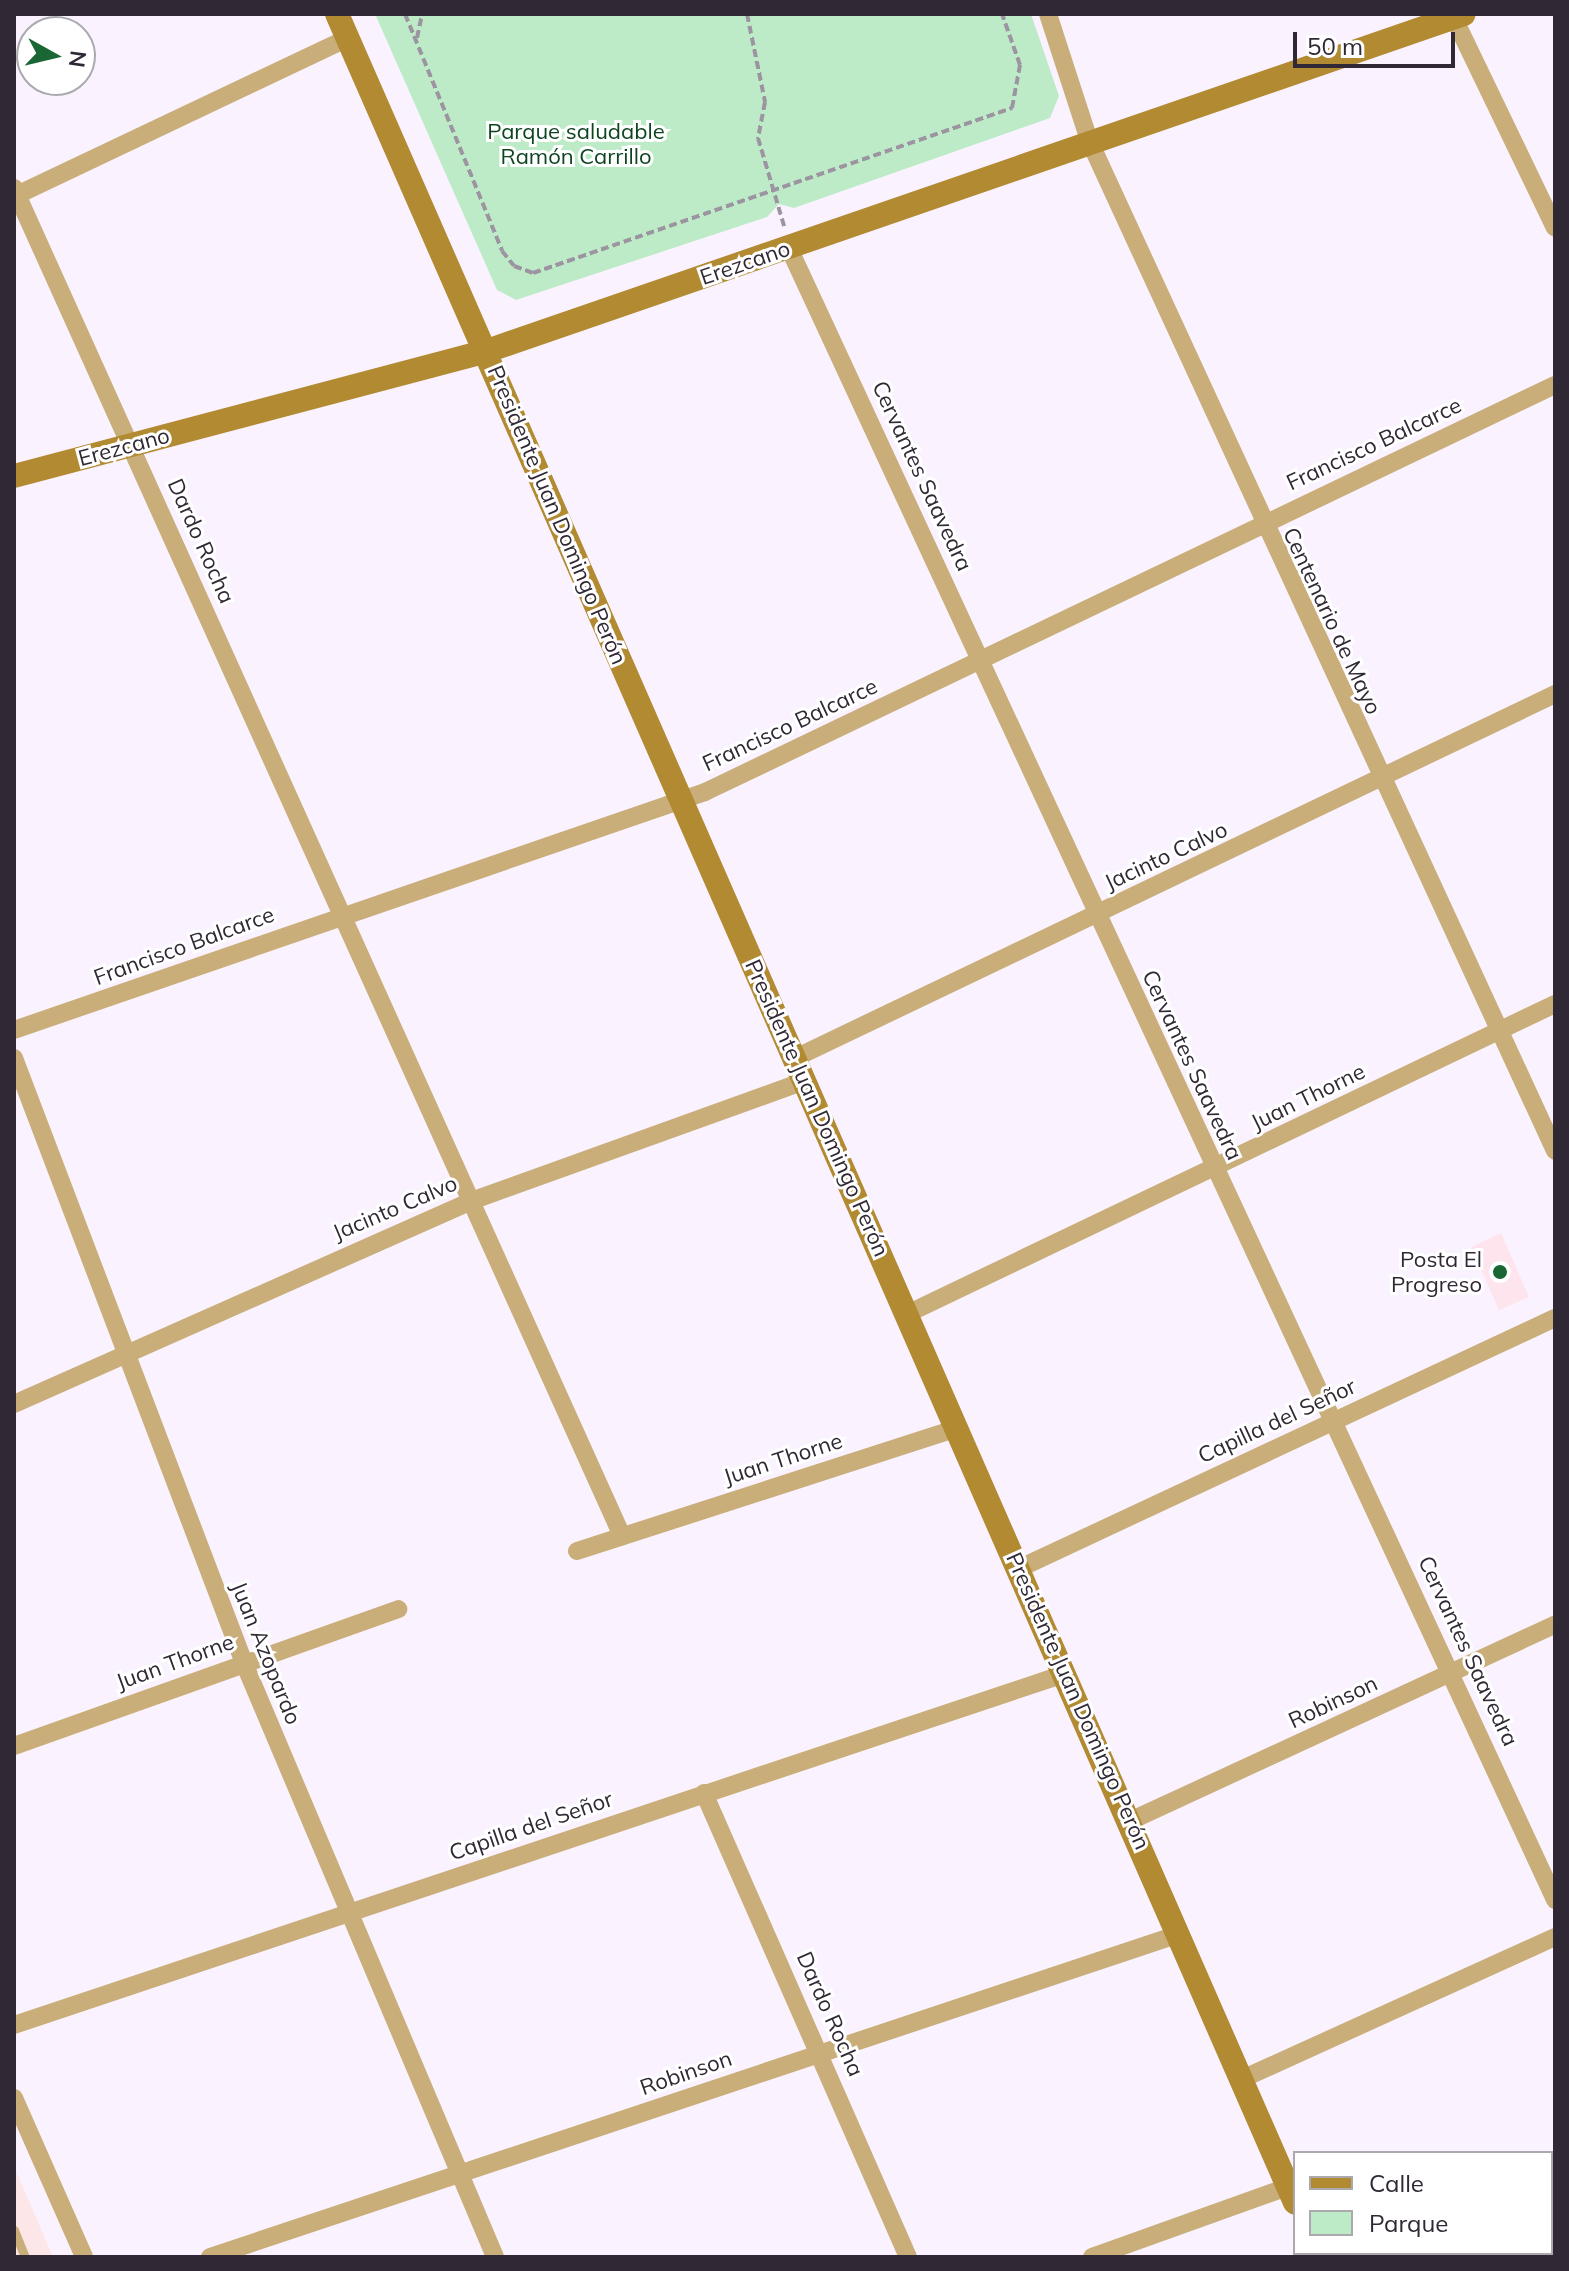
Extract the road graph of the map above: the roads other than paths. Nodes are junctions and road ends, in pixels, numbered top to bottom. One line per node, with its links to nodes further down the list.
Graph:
1 (337, 14): 4 (street, Presidente Juan Domingo Perón)
2 (1048, 14): 5 (street, Centenario de Mayo)
3 (1457, 15): 5 (street, Erezcano); 7 (street)
4 (348, 38): 6 (street); 9 (street, Presidente Juan Domingo Perón)
5 (1089, 140): 8 (street, Erezcano); 13 (street, Centenario de Mayo)
6 (16, 191): 11 (street, Dardo Rocha)
7 (1555, 228)
8 (789, 248): 9 (street, Erezcano); 14 (street, Cervantes Saavedra)
9 (487, 351): 11 (street, Erezcano); 17 (street, Presidente Juan Domingo Perón)
10 (1555, 385): 13 (street, Francisco Balcarce)
11 (131, 444): 12 (street, Erezcano); 18 (street, Dardo Rocha)
12 (14, 476)
13 (1261, 525): 14 (street, Francisco Balcarce); 16 (street, Centenario de Mayo)
14 (981, 661): 17 (street, Francisco Balcarce); 19 (street, Cervantes Saavedra)
15 (1555, 694): 16 (street, Jacinto Calvo)
16 (1381, 781): 19 (street, Jacinto Calvo); 22 (street, Centenario de Mayo)
17 (682, 799): 18 (street, Francisco Balcarce); 24 (street, Presidente Juan Domingo Perón)
18 (343, 914): 21 (street, Francisco Balcarce); 28 (street, Dardo Rocha)
19 (1096, 915): 24 (street, Jacinto Calvo); 27 (street, Cervantes Saavedra)
20 (1555, 1004): 22 (street, Juan Thorne)
21 (14, 1030)
22 (1499, 1031): 26 (street, Centenario de Mayo); 27 (street, Juan Thorne)
23 (14, 1058): 31 (street, Juan Azopardo)
24 (795, 1058): 25 (street, Presidente Juan Domingo Perón)
25 (805, 1081): 28 (street, Jacinto Calvo); 29 (street, Presidente Juan Domingo Perón)
26 (1555, 1151)
27 (1214, 1170): 29 (street, Juan Thorne); 33 (street, Cervantes Saavedra)
28 (474, 1200): 31 (street, Jacinto Calvo); 35 (street, Dardo Rocha)
29 (907, 1314): 34 (street, Presidente Juan Domingo Perón)
30 (1555, 1318): 33 (street, Capilla del Señor)
31 (123, 1355): 32 (street, Jacinto Calvo); 40 (street, Juan Azopardo)
32 (14, 1404)
33 (1335, 1421): 37 (street, Capilla del Señor); 41 (street, Cervantes Saavedra)
34 (958, 1428): 35 (street, Juan Thorne); 37 (street, Presidente Juan Domingo Perón)
35 (622, 1536): 36 (street, Juan Thorne)
36 (577, 1551)
37 (1020, 1568): 42 (street, Presidente Juan Domingo Perón)
38 (398, 1609): 40 (street, Juan Thorne)
39 (1555, 1625): 41 (street, Robinson)
40 (244, 1663): 43 (street, Juan Thorne); 47 (street, Juan Azopardo)
41 (1453, 1673): 45 (street, Robinson); 46 (street, Cervantes Saavedra)
42 (1064, 1674): 44 (street, Capilla del Señor); 45 (street, Presidente Juan Domingo Perón)
43 (14, 1746)
44 (704, 1793): 47 (street, Capilla del Señor); 51 (street, Dardo Rocha)
45 (1130, 1821): 48 (street, Presidente Juan Domingo Perón)
46 (1555, 1900)
47 (345, 1913): 50 (street, Capilla del Señor); 54 (street, Juan Azopardo)
48 (1179, 1934): 51 (street, Robinson); 52 (street, Presidente Juan Domingo Perón)
49 (1555, 1937): 52 (street)
50 (14, 2025)
51 (821, 2052): 54 (street, Robinson); 61 (street, Dardo Rocha)
52 (1242, 2079): 55 (street, Presidente Juan Domingo Perón)
53 (14, 2098): 58 (street)
54 (459, 2177): 59 (street, Robinson); 60 (street, Juan Azopardo)
55 (1291, 2195): 62 (street)
56 (14, 2230): 57 (lane)
57 (25, 2257)
58 (84, 2257)
59 (210, 2257)
60 (495, 2257)
61 (908, 2257)
62 (1092, 2257)

